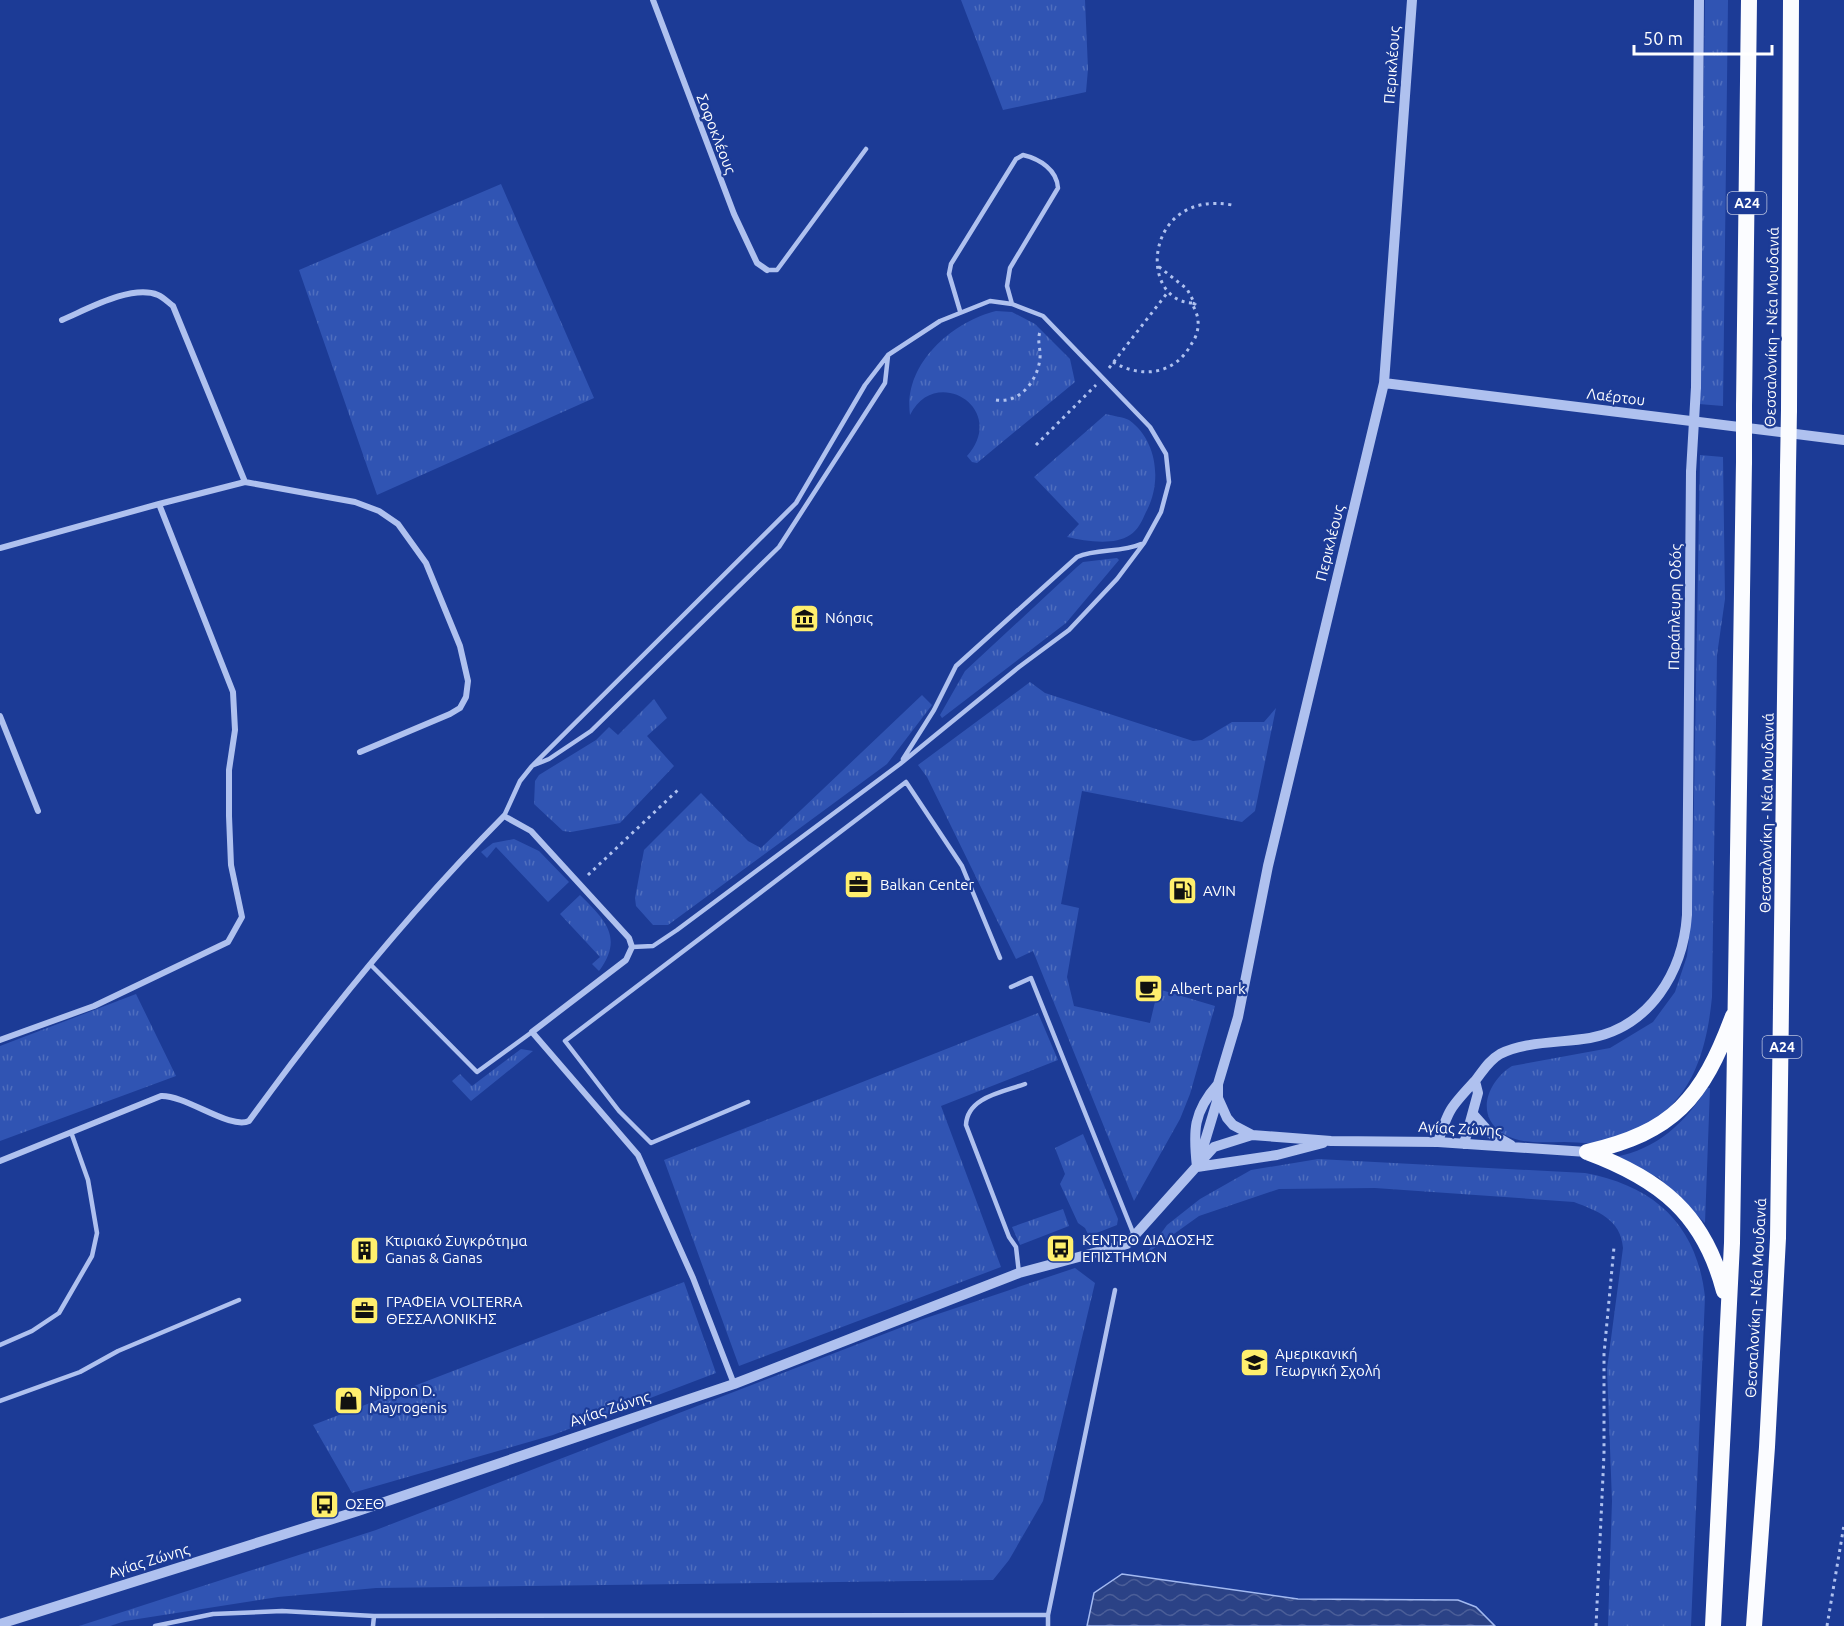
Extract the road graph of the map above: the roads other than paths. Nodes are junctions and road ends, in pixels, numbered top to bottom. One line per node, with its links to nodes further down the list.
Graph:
1 (653, 0): 9 (street, Σοφοκλέους)
2 (1412, 0): 14 (street, Περικλέους)
3 (1699, 0): 33 (street, Παράπλευρη Οδός, bridge)
4 (1749, 0): 30 (highway, Θεσσαλονίκη - Νέα Μουδανιά / Α24, bridge)
5 (1791, 0): 8 (highway, Θεσσαλονίκη - Νέα Μουδανιά / Α24)
6 (1802, 0): 8 (highway)
7 (866, 149): 9 (lane)
8 (1791, 226): 63 (highway, Θεσσαλονίκη - Νέα Μουδανιά / Α24, bridge)
9 (767, 270)
10 (1012, 303): 11 (lane); 11 (lane); 18 (lane)
11 (960, 311): 13 (lane)
12 (62, 320): 16 (street)
13 (888, 355): 23 (lane); 23 (lane)
14 (1384, 383): 15 (street, Λαέρτου); 35 (street, Περικλέους)
15 (1844, 440)
16 (244, 482): 17 (street); 21 (street)
17 (159, 504): 19 (street); 32 (street)
18 (1144, 543): 22 (lane); 22 (lane)
19 (0, 548)
20 (0, 716): 24 (street)
21 (360, 753)
22 (900, 764): 26 (lane)
23 (532, 766): 25 (lane)
24 (38, 812)
25 (504, 816): 26 (street); 28 (street)
26 (632, 948): 31 (street)
27 (1000, 958): 37 (lane)
28 (370, 964): 31 (lane); 39 (street)
29 (1011, 987): 48 (lane)
30 (1737, 1004): 45 (highway); 52 (highway, Θεσσαλονίκη - Νέα Μουδανιά / Α24)
31 (532, 1032): 54 (street)
32 (0, 1040)
33 (1474, 1081): 38 (street); 42 (street, Παράπλευρη Οδός)
34 (1025, 1084): 49 (lane)
35 (1218, 1084): 36 (street); 47 (street)
36 (1218, 1098): 40 (street); 47 (street)
37 (748, 1102)
38 (1473, 1114): 43 (street); 44 (street)
39 (71, 1130): 46 (street); 53 (lane)
40 (1252, 1135): 41 (street); 47 (street, Αγίας Ζώνης)
41 (1331, 1141): 42 (street, Αγίας Ζώνης); 47 (street)
42 (1438, 1142): 43 (street, Αγίας Ζώνης)
43 (1464, 1144): 44 (street, Αγίας Ζώνης)
44 (1514, 1147): 45 (street, Αγίας Ζώνης)
45 (1587, 1152): 52 (highway)
46 (0, 1161)
47 (1197, 1167): 48 (street, Αγίας Ζώνης)
48 (1134, 1235): 49 (street, Αγίας Ζώνης)
49 (1019, 1274): 54 (street, Αγίας Ζώνης)
50 (1115, 1290): 56 (lane)
51 (239, 1300): 55 (lane)
52 (1727, 1305): 62 (highway, Θεσσαλονίκη - Νέα Μουδανιά / Α24)
53 (0, 1345)
54 (734, 1384): 58 (street, Αγίας Ζώνης)
55 (0, 1401)
56 (1048, 1615): 57 (lane); 61 (lane)
57 (374, 1616): 59 (lane); 60 (lane)
58 (0, 1624)
59 (155, 1626)
60 (373, 1626)
61 (1048, 1626)
62 (1713, 1626)
63 (1754, 1626)

